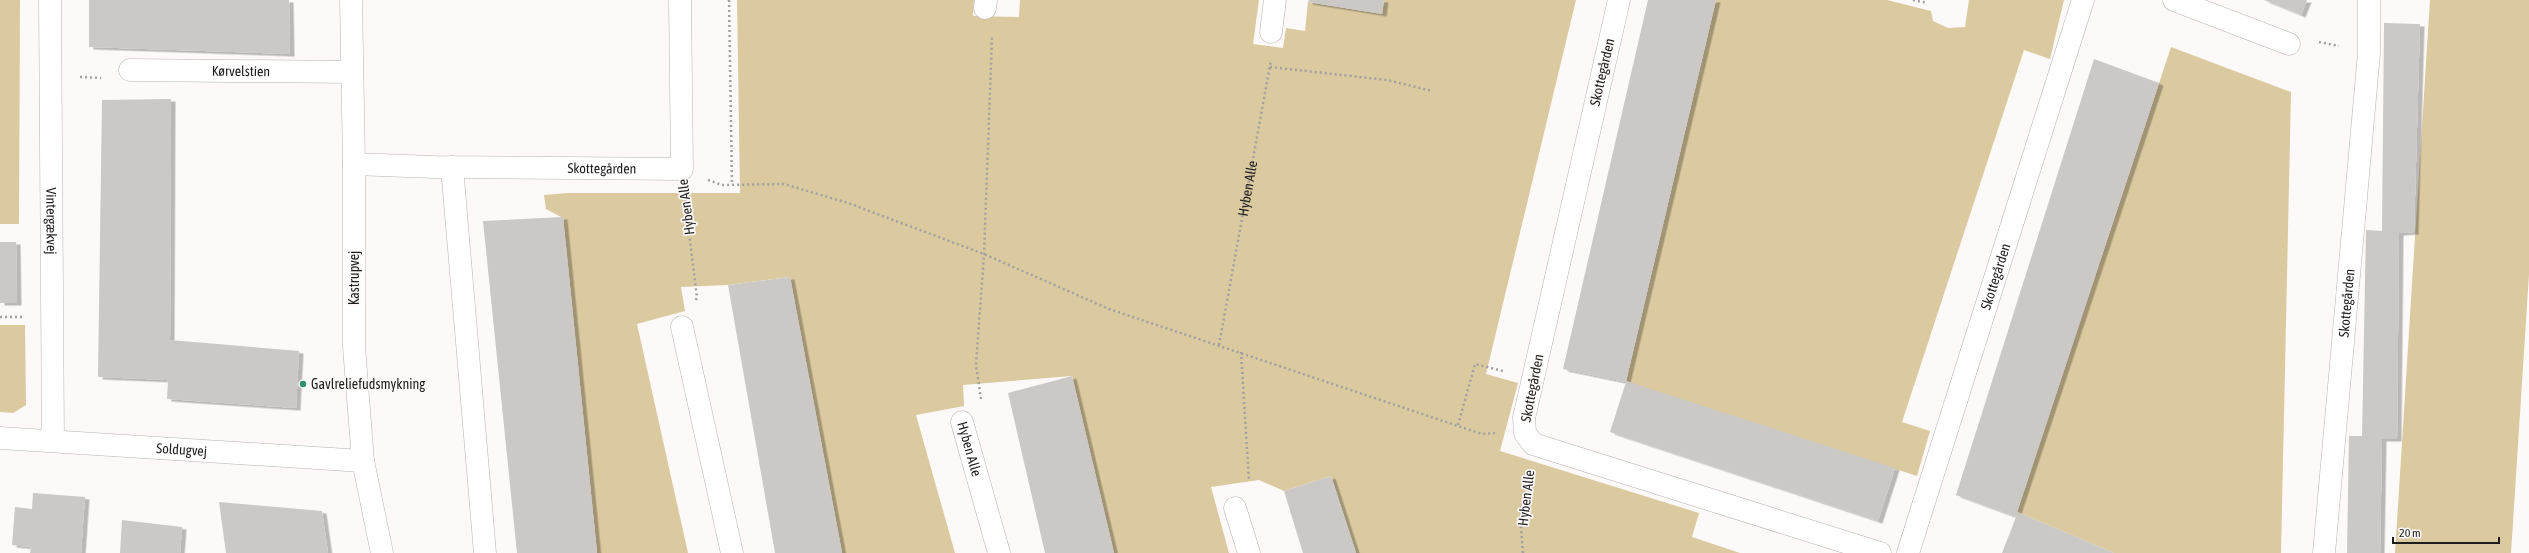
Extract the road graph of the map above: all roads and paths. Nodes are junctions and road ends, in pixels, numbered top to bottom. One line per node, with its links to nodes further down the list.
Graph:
1 (50, 0): 19 (street, Vintergækvej)
2 (351, 0): 18 (street, Kastrupvej)
3 (680, 0): 23 (street)
4 (729, 0): 24 (path)
5 (1275, 0): 13 (street)
6 (1619, 0): 29 (street, Skottegården)
7 (1913, 0): 11 (path)
8 (2083, 0): 44 (street, Skottegården)
9 (2174, 0): 14 (street)
10 (2369, 0): 15 (street, Skottegården)
11 (1927, 3)
12 (985, 4): 25 (path, Hyben Alle)
13 (1271, 32): 16 (path, Hyben Alle)
14 (2289, 44): 15 (path)
15 (2369, 53): 45 (street, Skottegården)
16 (1270, 67): 20 (path); 27 (path, Hyben Alle)
17 (130, 70): 18 (street, Kørvelstien); 19 (path)
18 (352, 72): 21 (street, Kastrupvej)
19 (51, 77): 34 (street, Vintergækvej)
20 (1432, 91)
21 (354, 164): 22 (street, Skottegården); 35 (street, Kastrupvej)
22 (452, 167): 23 (street, Skottegården); 38 (street)
23 (682, 169): 24 (path, Hyben Alle); 26 (path, Hyben Alle)
24 (732, 185): 25 (path, Hyben Alle)
25 (984, 254): 27 (path, Hyben Alle); 30 (path, Hyben Alle)
26 (682, 327): 39 (street)
27 (1218, 345): 28 (path, Hyben Alle)
28 (1241, 352): 31 (path, Hyben Alle); 36 (path)
29 (1533, 379): 31 (path); 33 (street, Skottegården)
30 (962, 422): 40 (street, Hyben Alle)
31 (1458, 425): 33 (path, Hyben Alle)
32 (0, 438): 34 (street, Soldugvej)
33 (1529, 438): 42 (path, Hyben Alle); 43 (street, Skottegården)
34 (53, 441): 35 (street, Soldugvej)
35 (363, 461): 37 (street, Kastrupvej)
36 (1235, 508): 41 (street)
37 (382, 553)
38 (486, 553)
39 (732, 553)
40 (999, 553)
41 (1249, 553)
42 (1523, 553)
43 (1880, 553)
44 (1908, 553)
45 (2324, 553)

